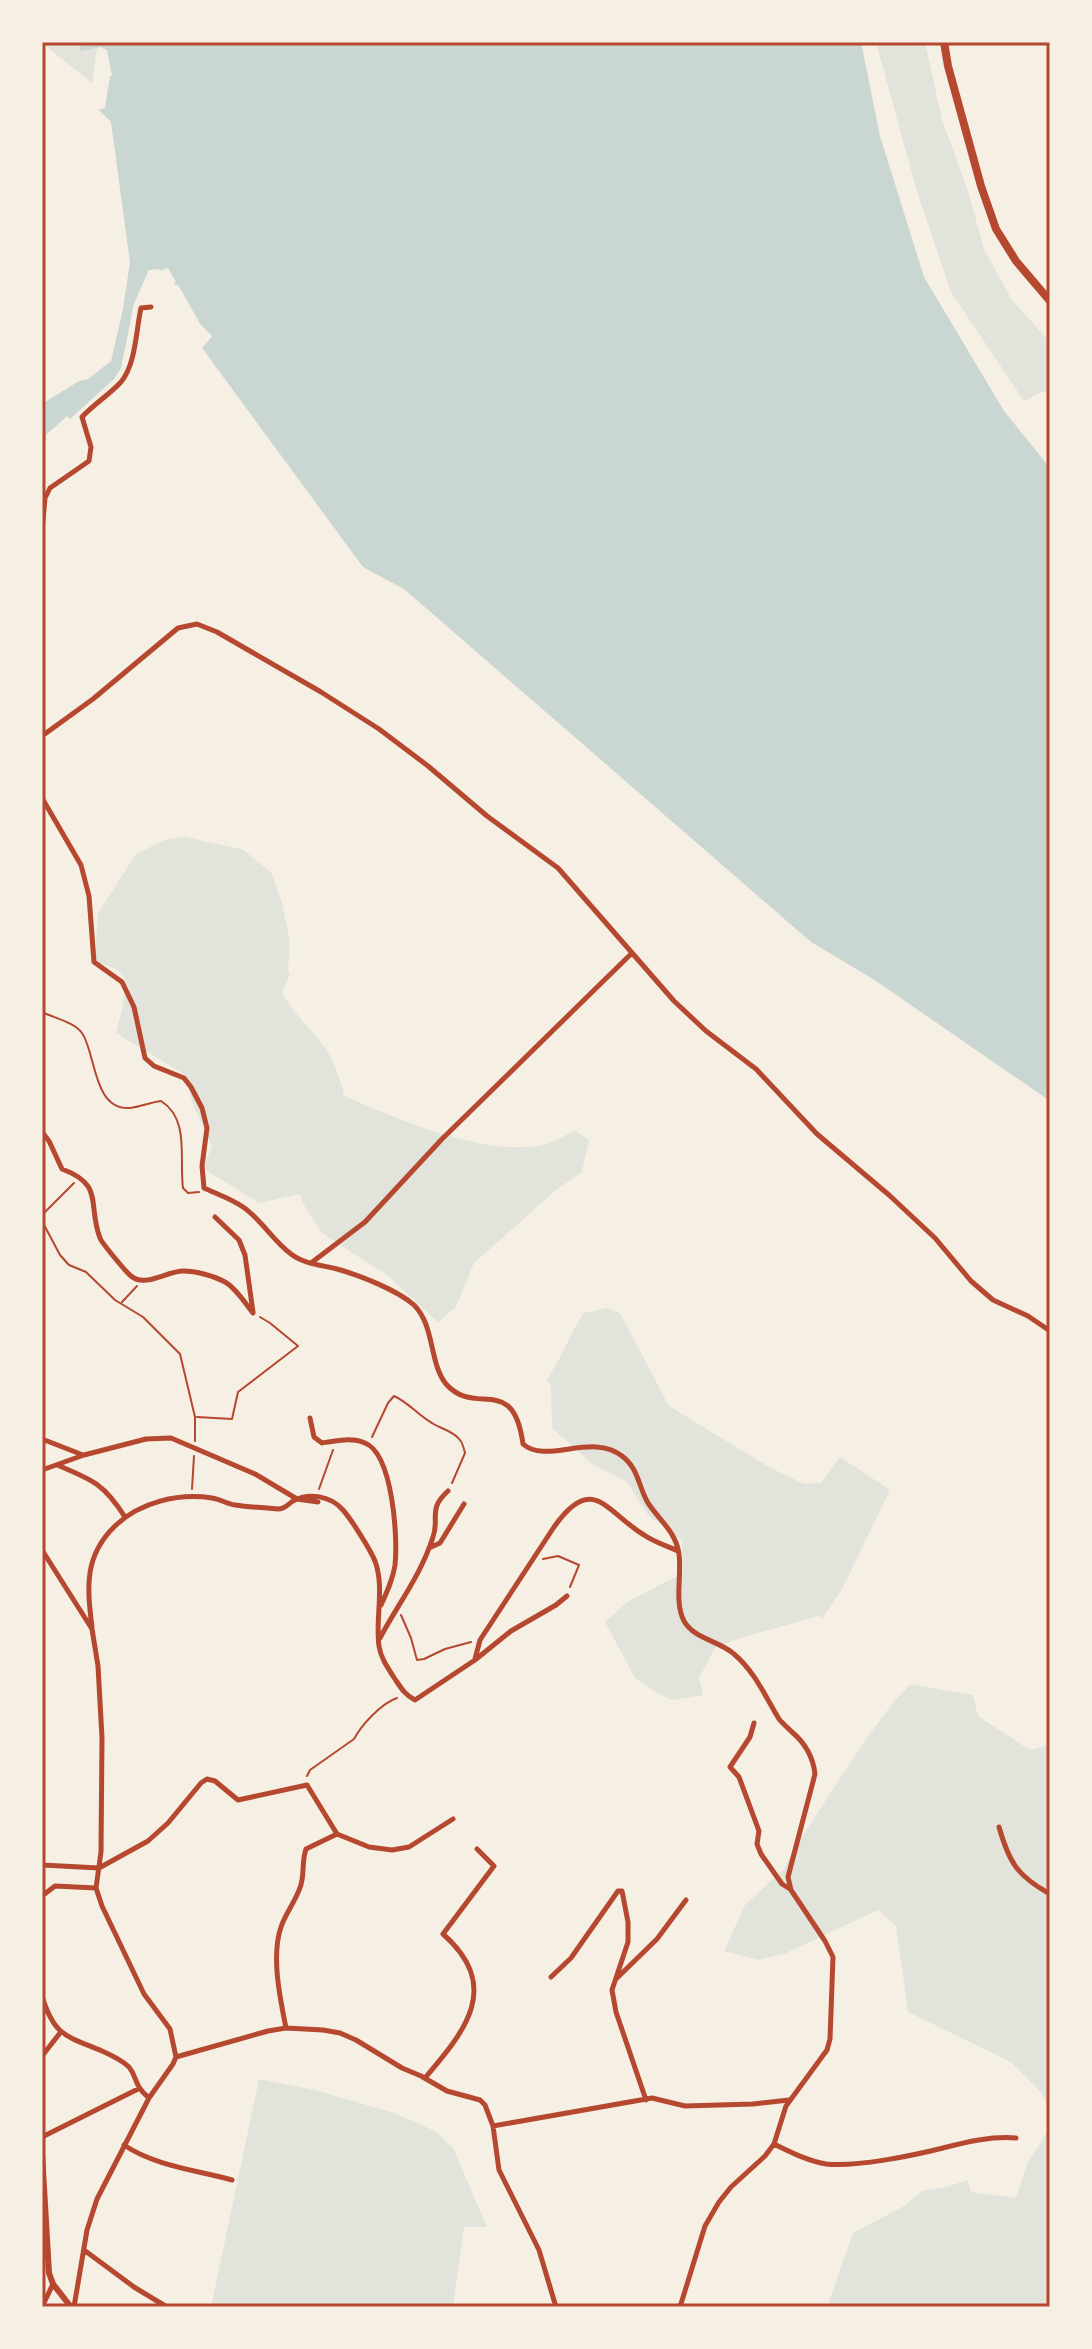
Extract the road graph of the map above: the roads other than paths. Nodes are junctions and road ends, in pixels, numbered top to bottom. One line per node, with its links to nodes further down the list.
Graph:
1 (944, 42): 2 (main road)
2 (1050, 301)
3 (151, 307): 4 (street)
4 (42, 532)
5 (42, 736): 7 (street)
6 (42, 798): 10 (street)
7 (632, 953): 10 (street); 11 (street)
8 (42, 1132): 9 (street)
9 (215, 1217)
10 (311, 1263): 23 (street)
11 (1050, 1331)
12 (310, 1418): 25 (street)
13 (42, 1439): 14 (street)
14 (84, 1455): 15 (street); 18 (street)
15 (56, 1465): 16 (street); 20 (street)
16 (42, 1470)
17 (448, 1491): 21 (street)
18 (297, 1499): 20 (street); 25 (street)
19 (464, 1504): 21 (street)
20 (125, 1517): 26 (street)
21 (428, 1549): 27 (street)
22 (42, 1550): 26 (street)
23 (678, 1551): 28 (street); 37 (street)
24 (567, 1596): 28 (street)
25 (380, 1606): 27 (street)
26 (92, 1629): 35 (street)
27 (379, 1638): 28 (street)
28 (475, 1660)
29 (754, 1723): 37 (street)
30 (453, 1819): 32 (street)
31 (999, 1827): 38 (street)
32 (337, 1834): 35 (street); 44 (street)
33 (477, 1849): 48 (street)
34 (42, 1865): 35 (street)
35 (99, 1868): 36 (street)
36 (96, 1888): 39 (street); 47 (street)
37 (791, 1890): 52 (street)
38 (1050, 1894)
39 (42, 1896)
40 (686, 1900): 42 (street)
41 (551, 1977): 42 (street)
42 (614, 1982): 51 (street)
43 (42, 1996): 45 (street)
44 (286, 2028): 47 (street); 48 (street)
45 (60, 2033): 46 (street); 49 (street)
46 (42, 2056)
47 (176, 2057): 50 (street)
48 (425, 2078): 53 (street)
49 (138, 2089): 50 (street); 54 (street)
50 (149, 2098): 57 (street)
51 (646, 2100): 52 (street); 53 (street)
52 (790, 2100): 56 (street)
53 (493, 2126): 65 (street)
54 (42, 2137)
55 (1016, 2138): 56 (street)
56 (774, 2144): 66 (street)
57 (124, 2145): 59 (street); 60 (street)
58 (42, 2153): 61 (street)
59 (232, 2180)
60 (84, 2250): 63 (street); 64 (street)
61 (53, 2284): 62 (street); 63 (street)
62 (42, 2307)
63 (73, 2307)
64 (167, 2307)
65 (556, 2307)
66 (680, 2307)

